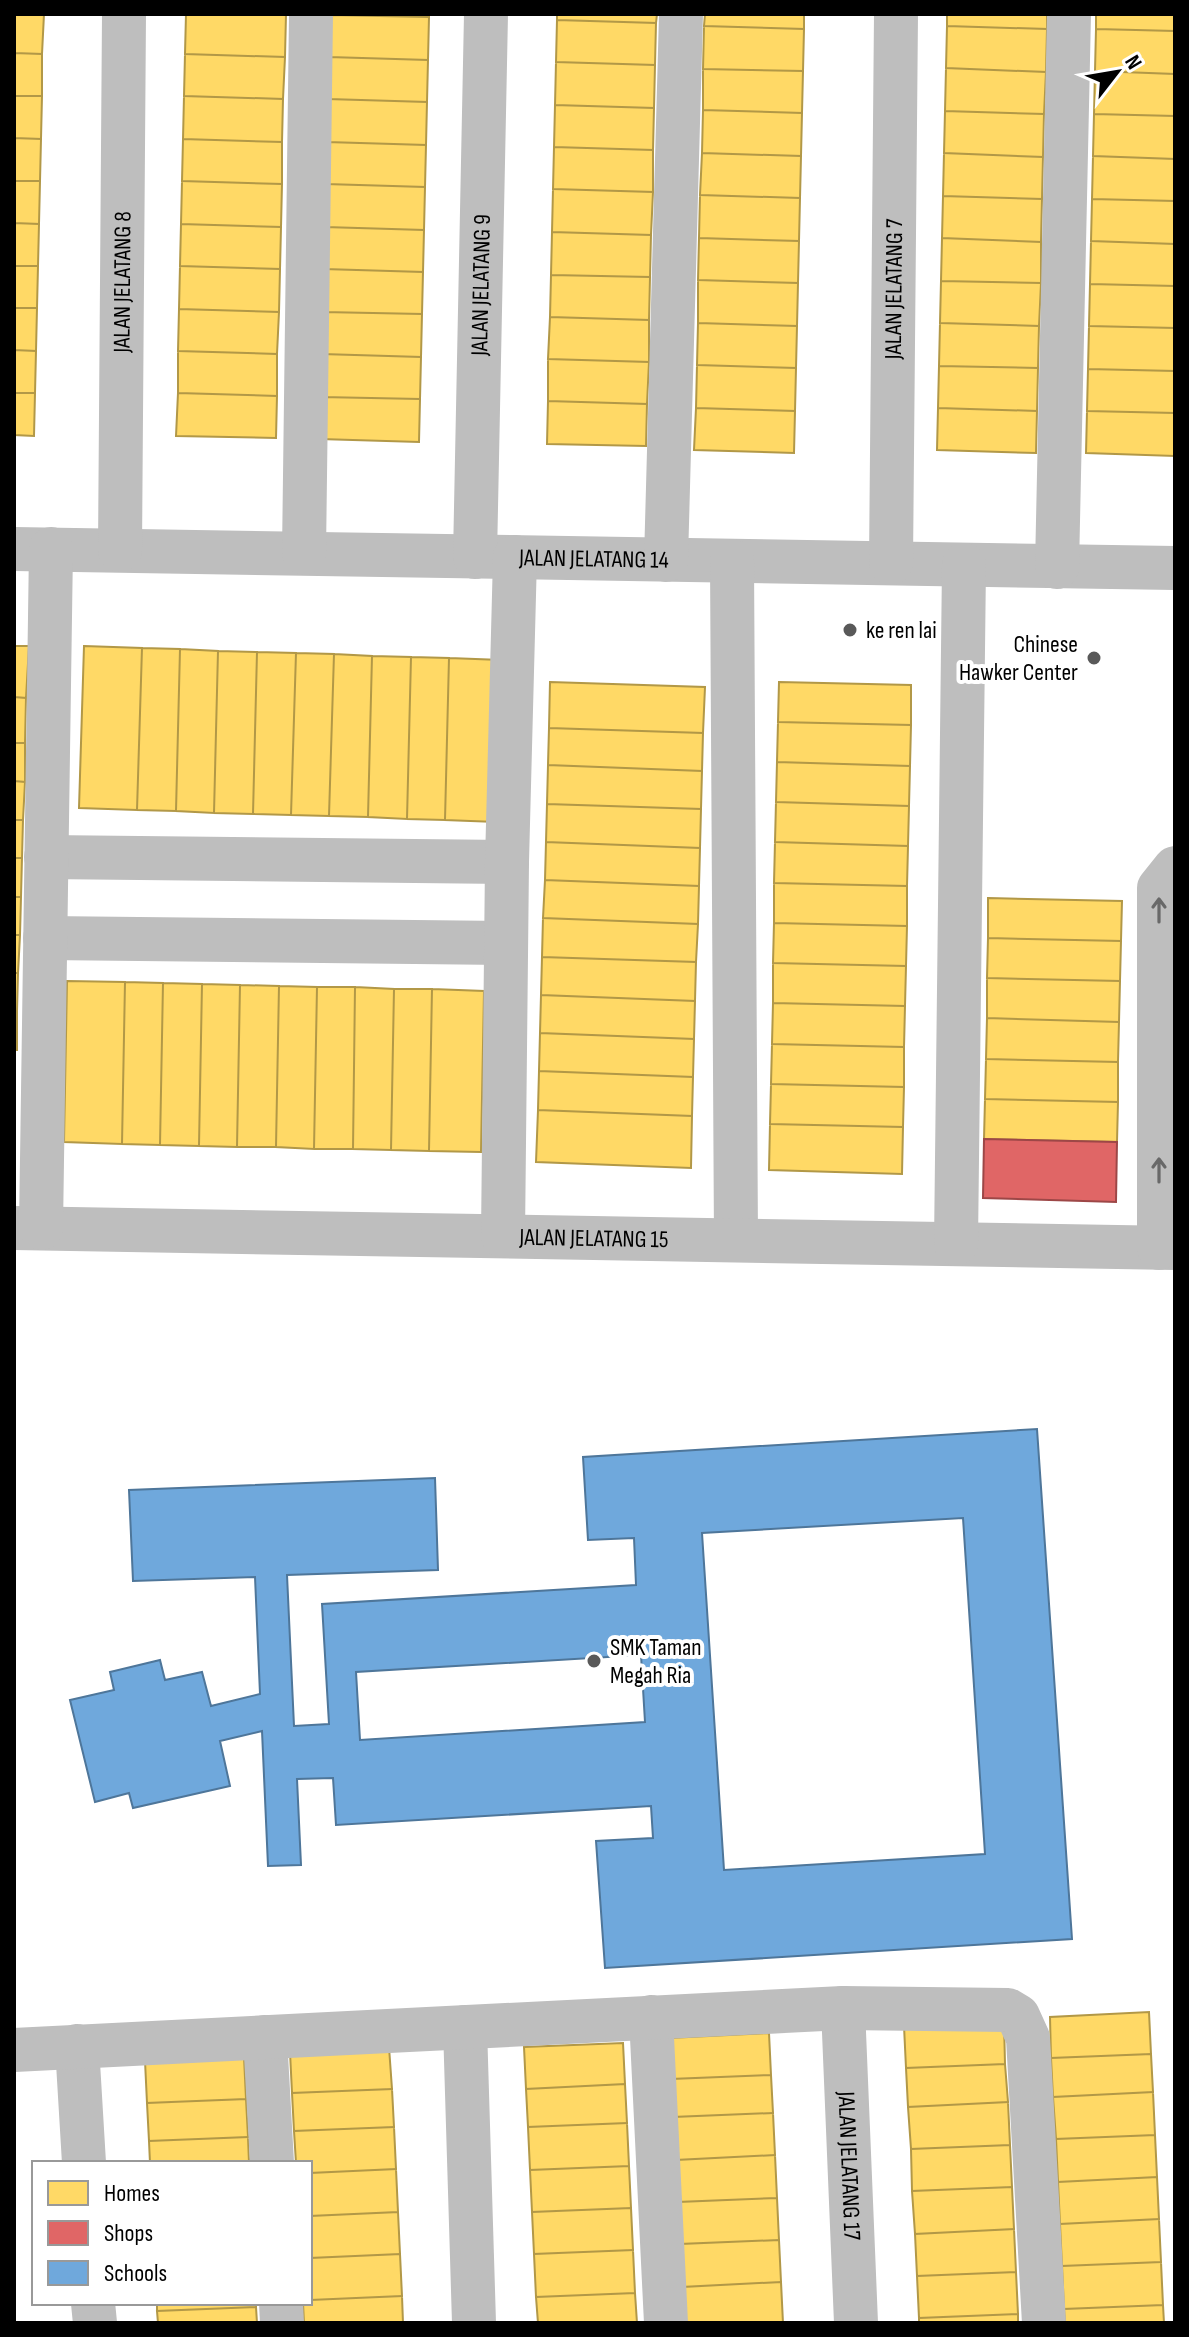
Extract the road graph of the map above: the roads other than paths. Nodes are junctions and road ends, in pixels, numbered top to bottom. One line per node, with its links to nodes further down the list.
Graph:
1 (124, 14): 8 (street, JALAN JELATANG 8)
2 (311, 14): 9 (street)
3 (486, 14): 10 (street, JALAN JELATANG 9)
4 (681, 14): 11 (street)
5 (896, 14): 13 (street, JALAN JELATANG 7)
6 (1069, 14): 15 (street)
7 (32, 549): 8 (street, JALAN JELATANG 14); 17 (street)
8 (120, 550): 9 (street, JALAN JELATANG 14)
9 (304, 553): 10 (street, JALAN JELATANG 14)
10 (495, 557): 11 (street, JALAN JELATANG 14); 18 (street, JALAN JELATANG 9)
11 (666, 560): 12 (street, JALAN JELATANG 14)
12 (732, 561): 13 (street, JALAN JELATANG 14); 24 (street)
13 (891, 563): 14 (street, JALAN JELATANG 14)
14 (964, 565): 15 (street, JALAN JELATANG 14); 25 (street)
15 (1057, 567): 16 (street, JALAN JELATANG 14)
16 (1175, 568)
17 (46, 857): 18 (street); 20 (street)
18 (507, 862): 21 (street, JALAN JELATANG 9)
19 (1175, 868): 26 (street, one-way to 19)
20 (45, 938): 21 (street); 22 (street)
21 (506, 943): 23 (street, JALAN JELATANG 9)
22 (28, 1228): 23 (street, JALAN JELATANG 15)
23 (503, 1236): 24 (street, JALAN JELATANG 15)
24 (736, 1240): 25 (street, JALAN JELATANG 15)
25 (956, 1244): 26 (street, JALAN JELATANG 15)
26 (1167, 1248)
27 (843, 2008): 28 (street); 37 (street, JALAN JELATANG 17); 38 (street)
28 (651, 2017): 29 (street); 36 (street)
29 (465, 2027): 30 (street); 35 (street)
30 (265, 2037): 31 (street); 34 (street)
31 (77, 2046): 32 (street); 33 (street)
32 (14, 2050)
33 (84, 2161)
34 (272, 2161)
35 (474, 2323)
36 (666, 2323)
37 (856, 2323)
38 (1044, 2323)

